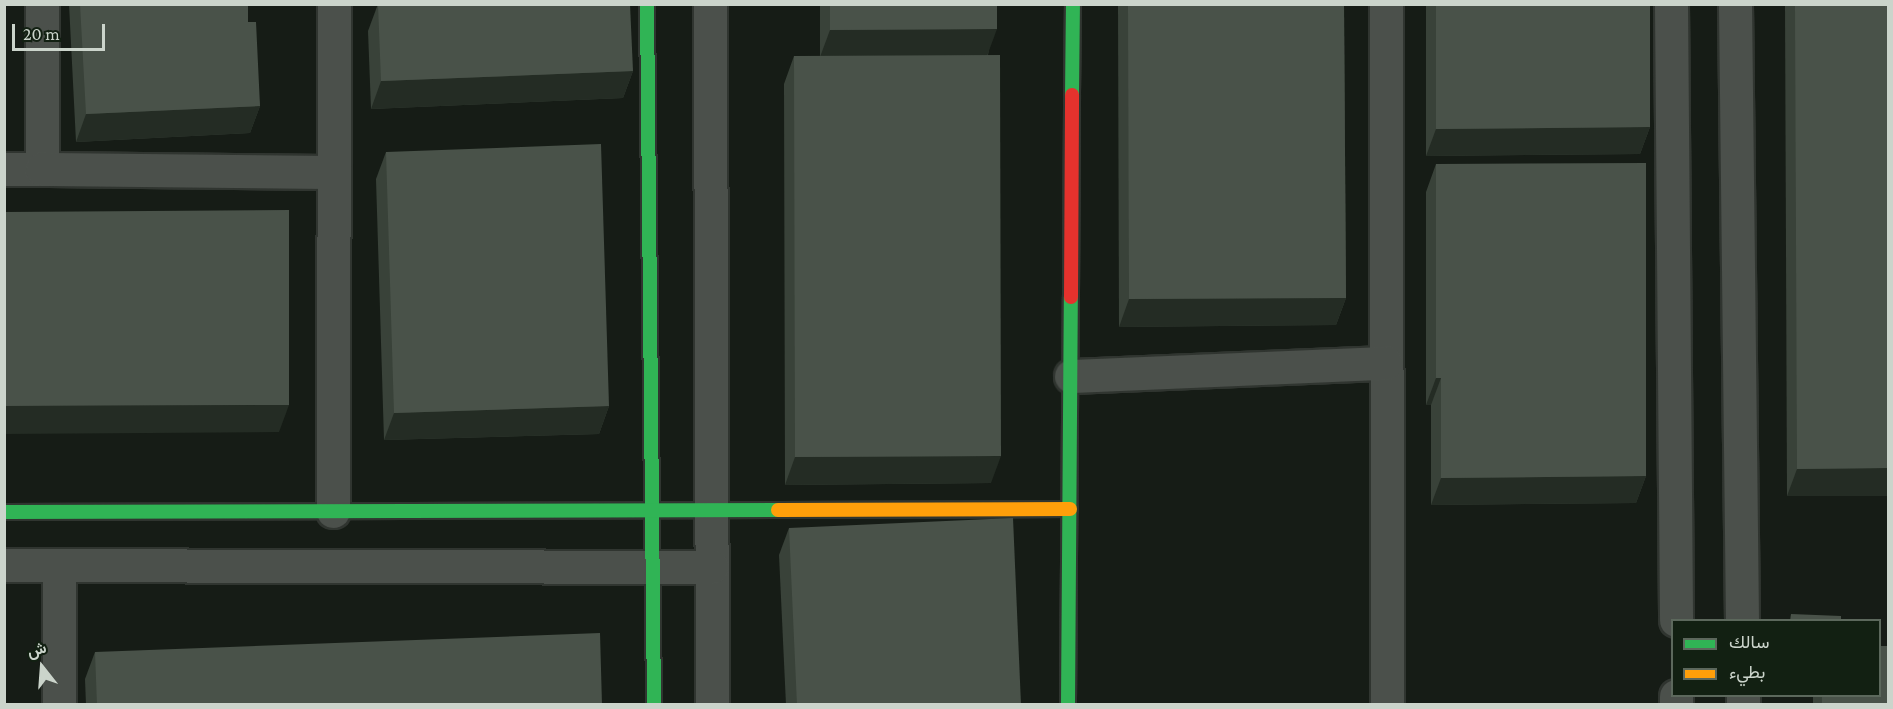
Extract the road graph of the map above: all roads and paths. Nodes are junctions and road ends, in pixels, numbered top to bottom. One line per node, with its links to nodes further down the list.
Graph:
1 (42, 4): 10 (street)
2 (334, 4): 11 (street)
3 (647, 4): 16 (street)
4 (710, 4): 17 (street)
5 (1073, 4): 13 (street)
6 (1386, 4): 12 (street)
7 (1671, 4): 23 (street)
8 (1735, 4): 24 (street)
9 (4, 169): 10 (street)
10 (42, 169): 11 (street)
11 (334, 172): 15 (street)
12 (1386, 363): 13 (street); 29 (street)
13 (1071, 376): 14 (street)
14 (1070, 509): 17 (street); 28 (street)
15 (333, 511): 16 (street); 18 (street)
16 (652, 511): 17 (street); 22 (street)
17 (712, 511): 21 (street)
18 (4, 512)
19 (4, 565): 20 (street)
20 (59, 565): 22 (street); 25 (street)
21 (712, 567): 22 (street); 27 (street)
22 (652, 568): 26 (street)
23 (1676, 619)
24 (1742, 619)
25 (59, 705)
26 (654, 705)
27 (712, 705)
28 (1068, 705)
29 (1387, 705)

